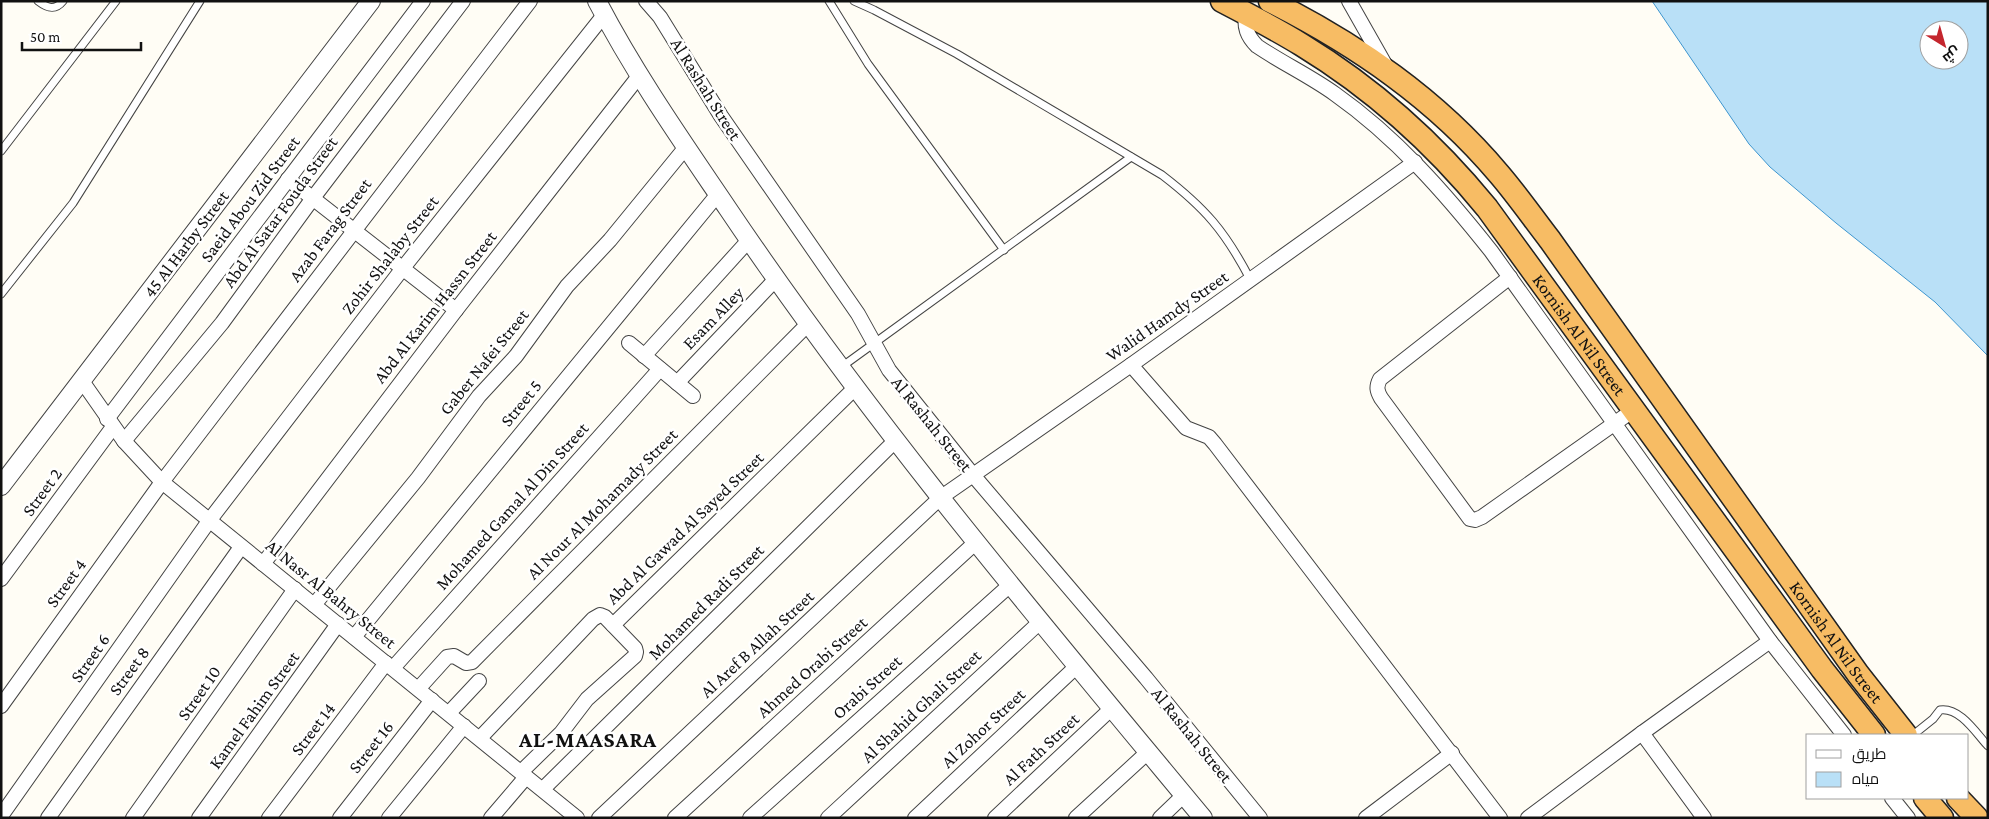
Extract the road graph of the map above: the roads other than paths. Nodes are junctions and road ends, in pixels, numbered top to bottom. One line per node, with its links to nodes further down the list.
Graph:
1 (38, 1): 2 (lane)
2 (63, 1)
3 (116, 1): 20 (lane)
4 (200, 1): 33 (lane)
5 (371, 1): 42 (street, 45 Al Harby Street)
6 (423, 1): 23 (street, Saeid Abou Zid Street)
7 (463, 1): 25 (street, Abd Al Satar Fouda Street)
8 (530, 1): 26 (street, Azab Farag Street)
9 (829, 1): 28 (lane)
10 (854, 1): 21 (lane)
11 (1222, 1): 16 (highway, Kornish Al Nil Street)
12 (1270, 1): 17 (highway, Kornish Al Nil Street)
13 (1349, 1): 17 (street)
14 (650, 2): 37 (street, Al Rashah Street)
15 (601, 8): 18 (street); 29 (street, Zohir Shalaby Street)
16 (1246, 14): 22 (street); 46 (highway, Kornish Al Nil Street)
17 (1390, 72): 80 (highway, Kornish Al Nil Street)
18 (639, 76): 19 (street); 34 (street, Abd Al Karim Hassn Street)
19 (686, 147): 24 (street); 62 (street, Gaber Nafei Street)
20 (1, 151)
21 (1132, 158): 28 (lane); 32 (lane)
22 (1415, 162): 30 (street); 32 (street, Walid Hamdy Street)
23 (288, 179): 25 (street); 47 (street, Saeid Abou Zid Street)
24 (718, 194): 27 (street); 66 (street, Street 5)
25 (313, 198): 26 (street); 50 (street, Abd Al Satar Fouda Street)
26 (353, 229): 29 (street); 52 (street, Azab Farag Street)
27 (749, 240): 31 (street); 38 (street)
28 (1004, 250): 37 (lane)
29 (403, 268): 34 (street); 55 (street, Zohir Shalaby Street)
30 (1510, 277): 48 (street); 48 (street)
31 (776, 279): 35 (street); 43 (street, Esam Alley)
32 (1250, 279): 39 (street, Walid Hamdy Street)
33 (1, 294)
34 (456, 310): 58 (street, Abd Al Karim Hassn Street)
35 (808, 324): 40 (street); 71 (street, Al Nour Al Mohamady Street)
36 (628, 343): 38 (street)
37 (873, 345): 40 (lane); 51 (street, Al Rashah Street)
38 (644, 356): 41 (street)
39 (1131, 365): 51 (street, Walid Hamdy Street); 85 (street)
40 (840, 368): 44 (street)
41 (660, 369): 43 (street); 68 (street, Mohamed Gamal Al Din Street)
42 (82, 381): 47 (street, Al Nasr Al Bahry Street); 53 (street, 45 Al Harby Street)
43 (676, 383): 45 (street)
44 (855, 388): 49 (street); 65 (street, Abd Al Gawad Al Sayed Street)
45 (693, 396)
46 (1635, 409): 48 (street); 79 (highway, Kornish Al Nil Street)
47 (110, 423): 50 (street, Al Nasr Al Bahry Street); 59 (street, Street 2)
48 (1614, 424): 67 (street)
49 (895, 441): 54 (street); 87 (street, Mohamed Radi Street)
50 (124, 442): 52 (street, Al Nasr Al Bahry Street)
51 (973, 475): 54 (street, Walid Hamdy Street); 110 (street, Al Rashah Street)
52 (162, 482): 55 (street, Al Nasr Al Bahry Street); 73 (street, Street 4)
53 (1, 486)
54 (940, 498): 56 (street); 101 (street, Al Aref B Allah Street)
55 (209, 522): 57 (street, Al Nasr Al Bahry Street); 92 (street, Street 6)
56 (975, 543): 60 (street); 102 (street, Ahmed Orabi Street)
57 (241, 547): 58 (street, Al Nasr Al Bahry Street); 94 (street, Street 8)
58 (263, 564): 61 (street, Al Nasr Al Bahry Street)
59 (1, 579)
60 (1010, 584): 63 (street); 103 (street, Orabi Street)
61 (295, 589): 62 (street, Al Nasr Al Bahry Street); 95 (street, Street 10)
62 (314, 605): 64 (street, Al Nasr Al Bahry Street)
63 (1040, 622): 69 (street); 104 (street, Al Shahid Ghali Street)
64 (338, 624): 66 (street, Al Nasr Al Bahry Street); 96 (street, Kamel Fahim Street)
65 (613, 625): 82 (street, Abd Al Gawad Al Sayed Street); 86 (street)
66 (354, 637): 68 (street, Al Nasr Al Bahry Street)
67 (1770, 641): 77 (street); 78 (street)
68 (390, 665): 71 (street, Al Nasr Al Bahry Street); 97 (street, Street 14)
69 (1077, 666): 74 (street); 105 (street, Al Zohor Street)
70 (479, 681): 75 (street)
71 (419, 688): 72 (street, Al Nasr Al Bahry Street)
72 (432, 700): 75 (street, Al Nasr Al Bahry Street); 98 (street, Street 16)
73 (1, 706)
74 (1112, 708): 84 (street); 106 (street, Al Fath Street)
75 (449, 713): 76 (street, Al Nasr Al Bahry Street)
76 (464, 726): 82 (street, Al Nasr Al Bahry Street); 99 (street)
77 (1642, 732): 113 (street); 114 (street)
78 (1843, 734)
79 (1873, 734)
80 (1905, 734)
81 (1914, 734): 83 (lane)
82 (480, 738): 86 (street, Al Nasr Al Bahry Street)
83 (1988, 746)
84 (1148, 752): 88 (street); 107 (street)
85 (1452, 753): 111 (street); 112 (street)
86 (524, 774): 87 (street, Al Nasr Al Bahry Street); 100 (street)
87 (543, 790): 93 (street, Al Nasr Al Bahry Street)
88 (1184, 796): 108 (street); 109 (street)
89 (1893, 799): 115 (street)
90 (1926, 799): 116 (highway)
91 (1959, 799): 117 (highway)
92 (1, 816)
93 (575, 817)
94 (48, 818)
95 (133, 818)
96 (199, 818)
97 (269, 818)
98 (340, 818)
99 (389, 818)
100 (491, 818)
101 (599, 818)
102 (675, 818)
103 (750, 818)
104 (828, 818)
105 (915, 818)
106 (995, 818)
107 (1076, 818)
108 (1160, 818)
109 (1202, 818)
110 (1260, 818)
111 (1366, 818)
112 (1500, 818)
113 (1528, 818)
114 (1704, 818)
115 (1908, 818)
116 (1942, 818)
117 (1977, 818)

